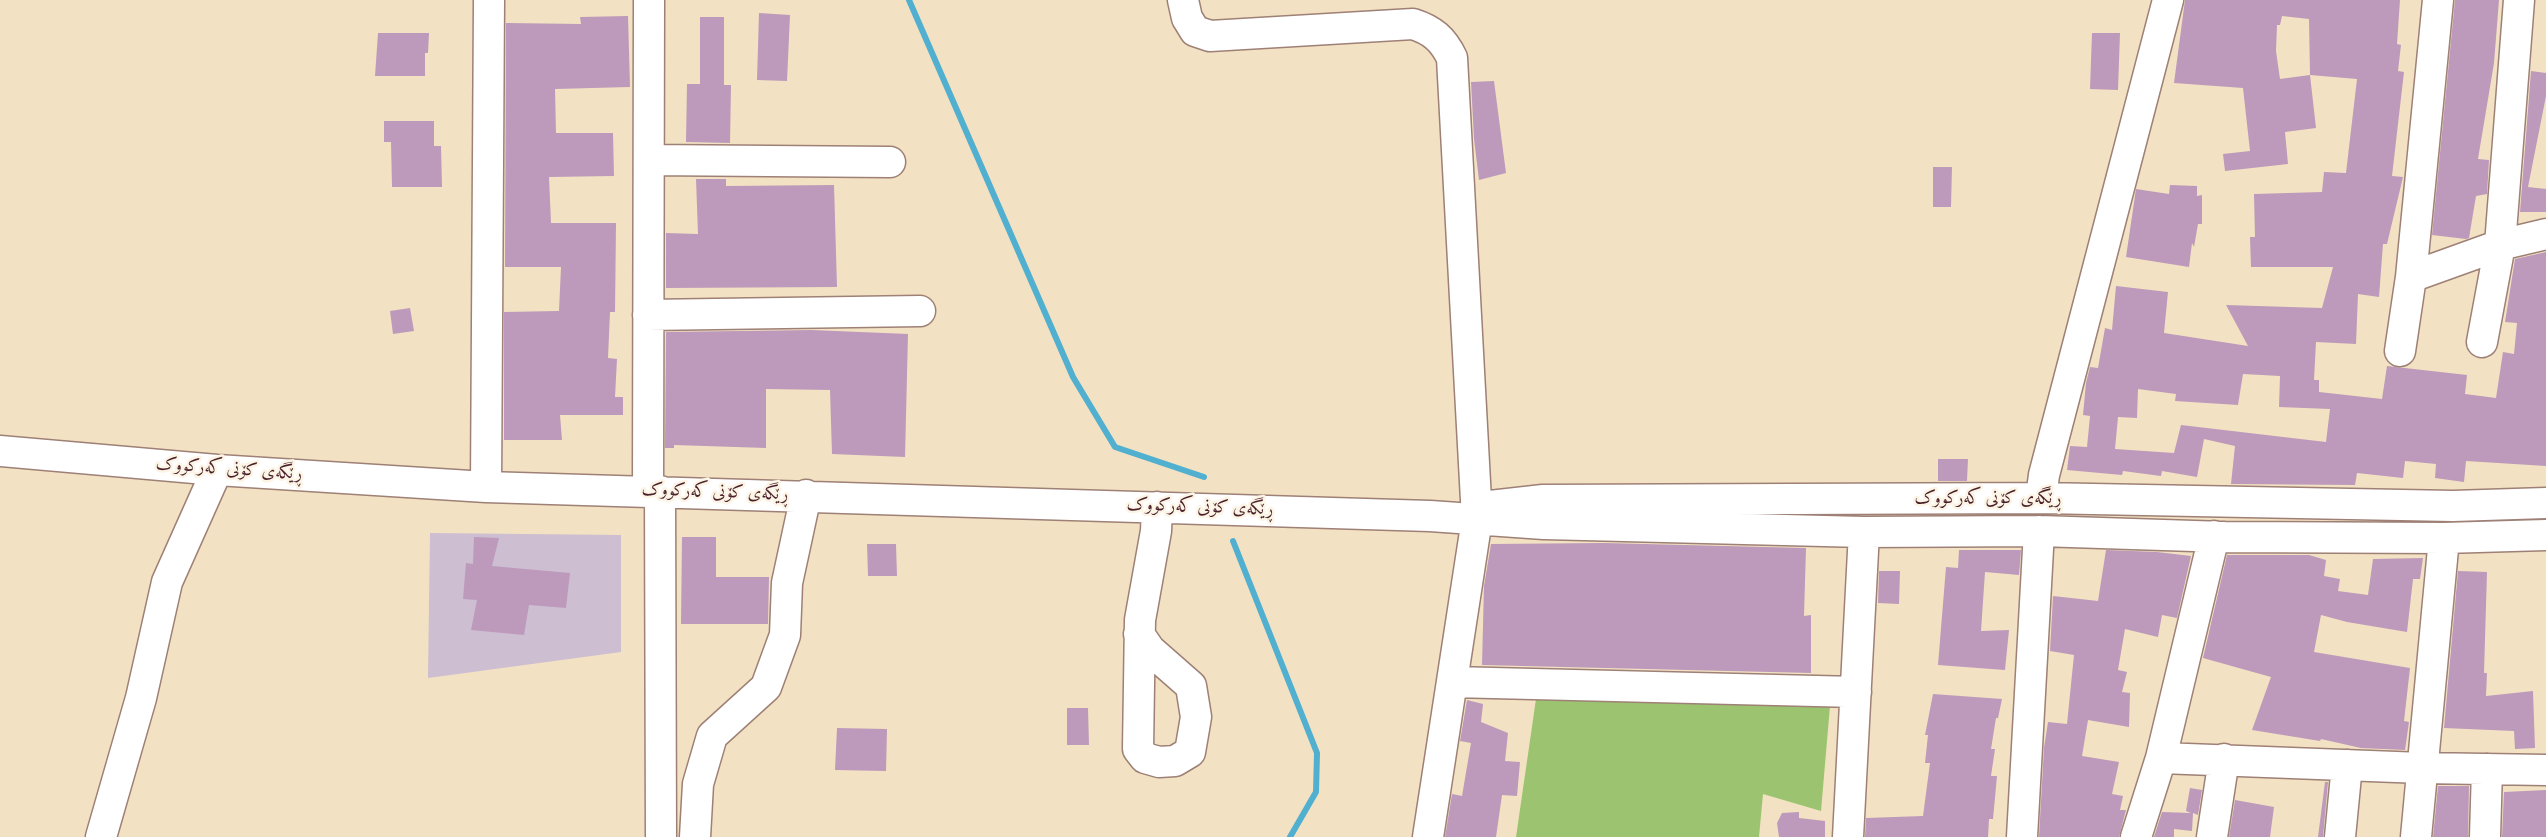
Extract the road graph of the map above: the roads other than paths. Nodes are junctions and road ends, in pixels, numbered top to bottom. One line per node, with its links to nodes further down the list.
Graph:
1 (489, 0): 18 (street)
2 (649, 0): 7 (street)
3 (1183, 0): 24 (street)
4 (2168, 0): 21 (street)
5 (2438, 0): 11 (street)
6 (2519, 0): 10 (street)
7 (649, 160): 8 (street); 13 (street)
8 (890, 162)
9 (2546, 234): 10 (street)
10 (2500, 245): 11 (street); 14 (street)
11 (2411, 277): 15 (street)
12 (920, 311): 13 (street)
13 (648, 315): 19 (street)
14 (2482, 342)
15 (2400, 351)
16 (0, 451): 17 (street, ڕێگەی کۆنی کەرکووک)
17 (217, 470): 18 (street, ڕێگەی کۆنی کەرکووک); 39 (street)
18 (486, 487): 19 (street, ڕێگەی کۆنی کەرکووک)
19 (654, 491): 20 (street, ڕێگەی کۆنی کەرکووک); 40 (street)
20 (806, 495): 23 (street, ڕێگەی کۆنی کەرکووک); 41 (street)
21 (2041, 498): 22 (street, ڕێگەی کۆنی کەرکووک); 24 (street, ڕێگەی کۆنی کەرکووک)
22 (2546, 503)
23 (1157, 507): 24 (street, ڕێگەی کۆنی کەرکووک); 30 (street)
24 (1476, 513): 26 (street, ڕێگەی کۆنی کەرکووک); 31 (street)
25 (2039, 531): 26 (street, ڕێگەی کۆنی کەرکووک); 28 (street, ڕێگەی کۆنی کەرکووک); 44 (street)
26 (1864, 532): 32 (street)
27 (2546, 535): 29 (street, ڕێگەی کۆنی کەرکووک)
28 (2214, 536): 29 (street, ڕێگەی کۆنی کەرکووک); 33 (street)
29 (2444, 538): 36 (street)
30 (1139, 634)
31 (1452, 682): 32 (street); 42 (street)
32 (1856, 692): 43 (street)
33 (2161, 758): 34 (street); 45 (street)
34 (2224, 759): 35 (street); 46 (street)
35 (2347, 765): 36 (street); 47 (street)
36 (2422, 768): 37 (street); 48 (street)
37 (2487, 769): 38 (street); 49 (street)
38 (2546, 770)
39 (101, 837)
40 (661, 837)
41 (695, 837)
42 (1428, 837)
43 (1848, 837)
44 (2022, 837)
45 (2136, 837)
46 (2212, 837)
47 (2340, 837)
48 (2416, 837)
49 (2485, 837)

